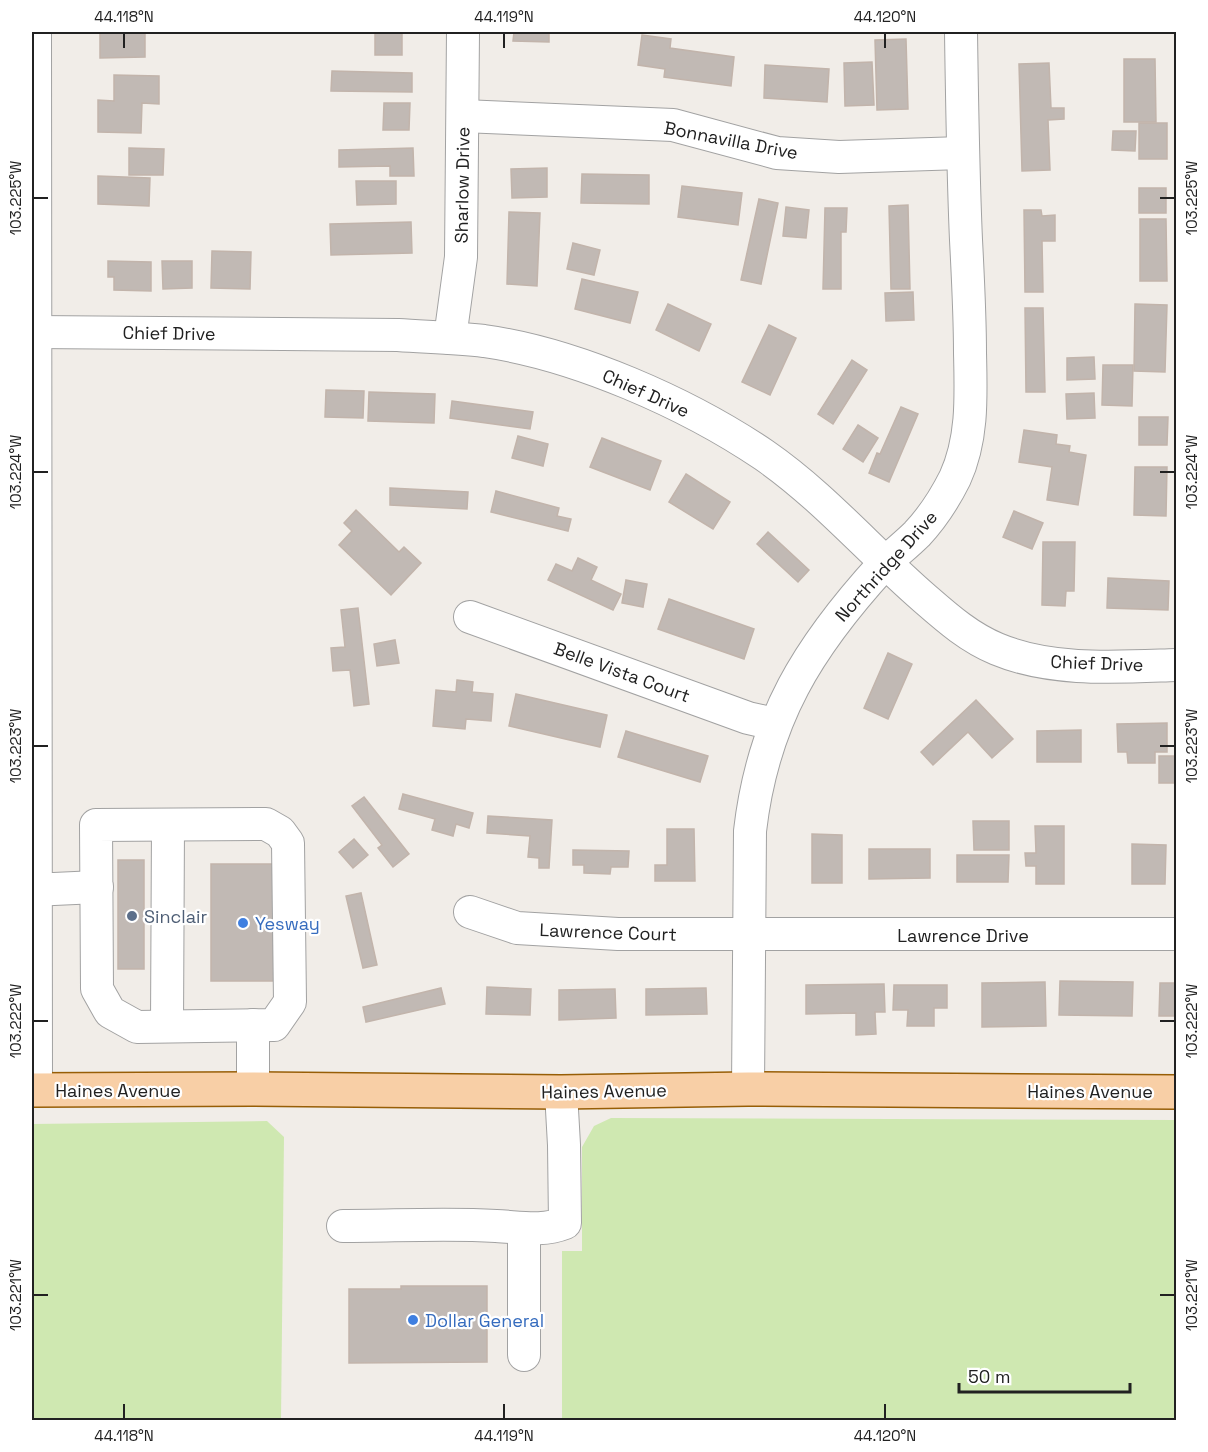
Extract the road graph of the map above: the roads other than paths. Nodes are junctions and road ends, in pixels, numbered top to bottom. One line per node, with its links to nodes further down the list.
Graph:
1 (35, 32): 6 (street)
2 (463, 32): 4 (street, Sharlow Drive)
3 (960, 32): 5 (street, Northridge Drive)
4 (463, 116): 5 (street, Bonnavilla Drive); 7 (street, Sharlow Drive)
5 (962, 153): 9 (street, Northridge Drive)
6 (35, 332): 7 (street, Chief Drive); 8 (street)
7 (450, 338): 9 (street, Chief Drive)
8 (33, 487): 15 (street)
9 (885, 564): 11 (street, Chief Drive); 12 (street, Northridge Drive)
10 (470, 617): 12 (street, Belle Vista Court)
11 (1176, 665)
12 (775, 724): 18 (street, Northridge Drive)
13 (168, 825): 14 (street); 19 (street); 20 (street)
14 (96, 887): 15 (street); 20 (street)
15 (34, 890): 23 (street)
16 (470, 912): 18 (street, Lawrence Court)
17 (1176, 934): 18 (street, Lawrence Drive)
18 (749, 935): 22 (street, Northridge Drive)
19 (253, 1025): 20 (street); 21 (street)
20 (167, 1026)
21 (253, 1089): 23 (main road, Haines Avenue); 24 (main road, Haines Avenue)
22 (748, 1089): 24 (main road, Haines Avenue); 25 (main road, Haines Avenue)
23 (34, 1090)
24 (561, 1092): 27 (street)
25 (1176, 1092)
26 (343, 1226): 27 (street)
27 (524, 1229): 28 (street)
28 (524, 1355)

